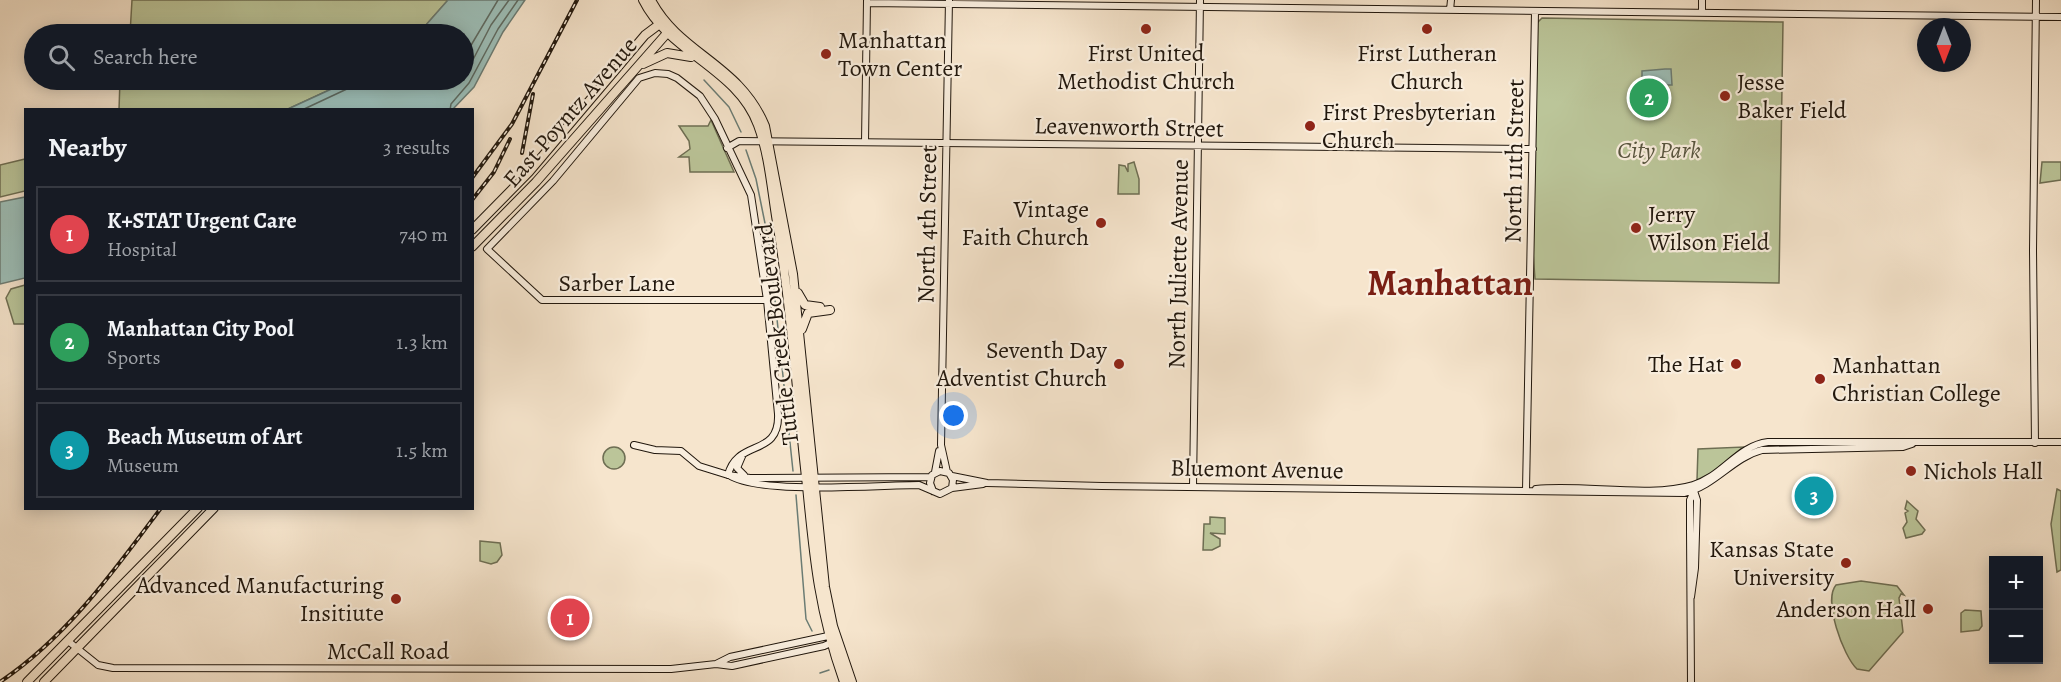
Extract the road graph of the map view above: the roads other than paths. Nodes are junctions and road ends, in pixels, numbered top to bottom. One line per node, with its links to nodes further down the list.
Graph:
1 (643, 0): 9 (highway)
2 (651, 0): 15 (highway)
3 (1451, 0): 10 (street)
4 (1702, 0): 12 (street)
5 (2036, 0): 13 (street)
6 (867, 2): 7 (street); 21 (street)
7 (949, 2): 8 (street); 22 (street, North 4th Street)
8 (1200, 4): 10 (street); 23 (street, North Juliette Avenue)
9 (648, 9): 15 (highway); 17 (highway)
10 (1450, 10): 11 (street)
11 (1535, 12): 12 (street); 25 (street, North 11th Street)
12 (1702, 13): 13 (street)
13 (2036, 17): 14 (street); 32 (street)
14 (2061, 17)
15 (662, 23): 16 (highway, Tuttle Creek Boulevard); 17 (highway, East Poyntz Avenue)
16 (669, 31): 18 (highway, Tuttle Creek Boulevard); 19 (highway, East Poyntz Avenue); 20 (highway, Tuttle Creek Boulevard)
17 (645, 34): 26 (highway, East Poyntz Avenue)
18 (703, 62): 19 (highway); 20 (highway, Tuttle Creek Boulevard)
19 (634, 69): 27 (highway, East Poyntz Avenue)
20 (766, 142): 21 (street, Leavenworth Street); 24 (street, Leavenworth Street); 28 (highway, Tuttle Creek Boulevard); 40 (highway, Tuttle Creek Boulevard)
21 (865, 142): 22 (street, Leavenworth Street)
22 (946, 142): 23 (street, Leavenworth Street); 34 (street, North 4th Street)
23 (1198, 146): 25 (street, Leavenworth Street); 42 (street, North Juliette Avenue)
24 (727, 148): 29 (street); 29 (street, Sarber Lane)
25 (1533, 149): 46 (street, North 11th Street)
26 (474, 229)
27 (474, 245)
28 (793, 274): 30 (highway, Tuttle Creek Boulevard); 30 (highway)
29 (767, 300): 35 (street)
30 (804, 376): 40 (highway, Tuttle Creek Boulevard)
31 (2061, 442): 32 (street)
32 (2035, 443): 44 (street)
33 (634, 445): 37 (street)
34 (941, 445): 36 (street, North 4th Street); 38 (street, North 4th Street)
35 (745, 452): 37 (street); 39 (street)
36 (949, 474): 38 (street, Bluemont Avenue); 41 (street, Bluemont Avenue); 43 (street, North 4th Street)
37 (728, 475): 39 (street); 40 (street)
38 (933, 475): 40 (street); 45 (street)
39 (750, 478): 40 (street)
40 (810, 482): 45 (street); 49 (highway, Tuttle Creek Boulevard)
41 (987, 483): 42 (street, Bluemont Avenue); 43 (street, Bluemont Avenue)
42 (1193, 486): 46 (street, Bluemont Avenue)
43 (952, 488): 45 (street, Bluemont Avenue)
44 (1694, 488): 46 (street, Bluemont Avenue); 61 (street)
45 (933, 490)
46 (1526, 490)
47 (196, 510): 50 (highway)
48 (212, 510): 52 (highway)
49 (832, 640): 51 (street, McCall Road); 54 (street, McCall Road); 59 (highway, Tuttle Creek Boulevard); 60 (highway, Tuttle Creek Boulevard)
50 (68, 641): 52 (street, McCall Road); 57 (highway)
51 (792, 644): 53 (street, McCall Road); 54 (street)
52 (76, 648): 56 (street, McCall Road); 58 (highway)
53 (773, 649): 55 (street); 56 (street, McCall Road)
54 (771, 657): 55 (street, McCall Road)
55 (754, 662): 56 (street, McCall Road)
56 (716, 664)
57 (27, 682)
58 (44, 682)
59 (844, 682)
60 (852, 682)
61 (1691, 682)

